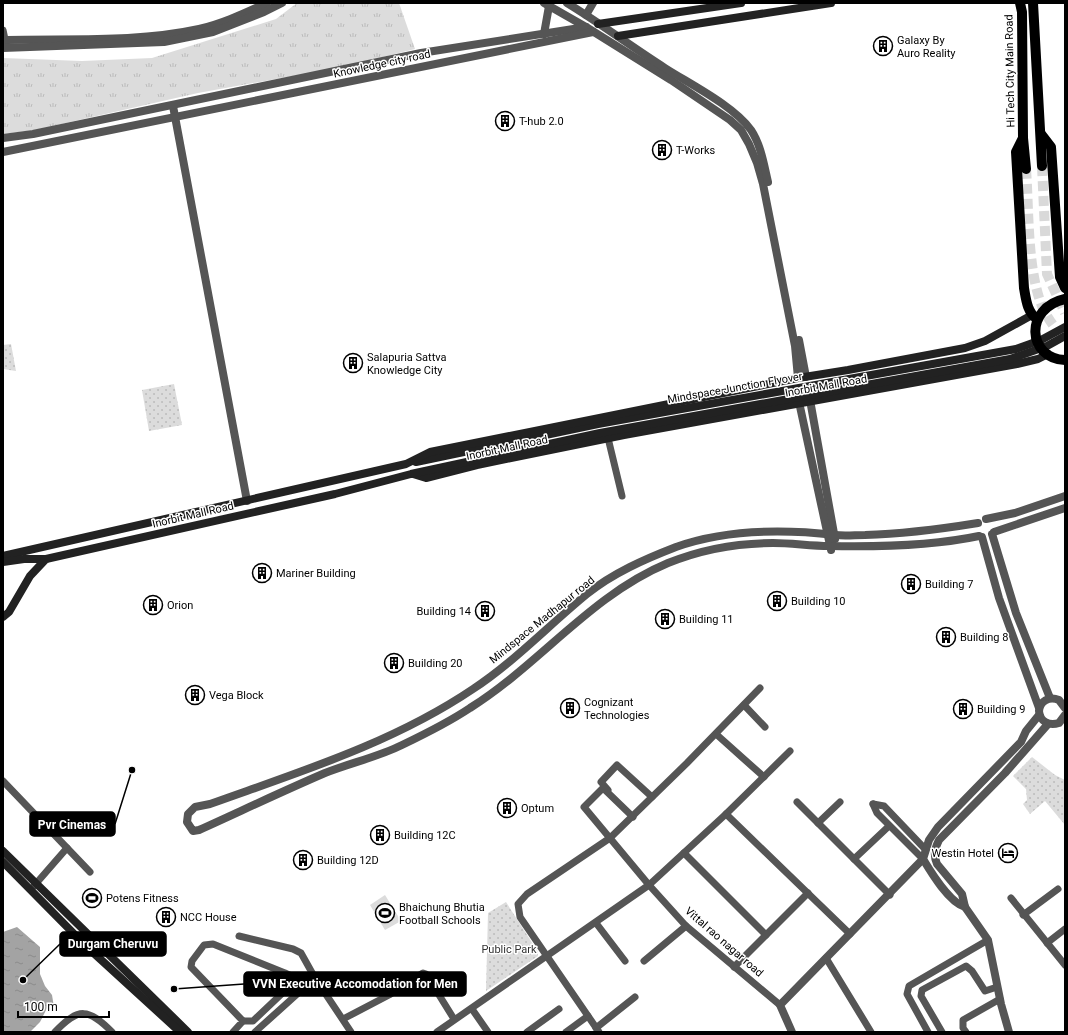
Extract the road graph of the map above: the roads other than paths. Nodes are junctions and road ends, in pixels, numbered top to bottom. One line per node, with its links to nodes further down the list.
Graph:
1 (267, 3): 18 (street)
2 (282, 3): 18 (street)
3 (593, 3): 11 (street)
4 (741, 3): 10 (main road)
5 (831, 3): 13 (main road)
6 (1020, 3): 24 (main road, Hi Tech City Main Road)
7 (1033, 3): 22 (main road)
8 (546, 4): 14 (street); 16 (street)
9 (572, 4): 11 (street)
10 (688, 11): 12 (main road); 13 (main road)
11 (586, 15): 12 (street)
12 (598, 24): 17 (street)
13 (689, 25): 17 (main road)
14 (589, 29): 16 (street, Knowledge city road); 19 (street); 21 (street, Knowledge city road)
15 (3, 30): 18 (street)
16 (544, 34): 20 (street, Knowledge city road)
17 (618, 36): 19 (street)
18 (5, 44)
19 (696, 92): 36 (street)
20 (173, 106): 21 (street); 23 (street, Knowledge city road)
21 (176, 117): 25 (street, Knowledge city road); 48 (street)
22 (1041, 134): 26 (main road); 28 (main road)
23 (3, 138)
24 (1023, 138): 27 (main road, Hi Tech City Main Road); 30 (main road)
25 (3, 152)
26 (1042, 166)
27 (1026, 169)
28 (1065, 288)
29 (1065, 299): 30 (main road)
30 (1036, 316): 33 (main road); 34 (main road, Inorbit Mall Road)
31 (1065, 327): 41 (main road, Mindspace Junction Flyover)
32 (1065, 336): 41 (main road, Mindspace Junction Flyover)
33 (1048, 354): 35 (main road); 37 (main road, Inorbit Mall Road)
34 (907, 359): 36 (main road, Inorbit Mall Road); 37 (main road)
35 (1065, 360)
36 (802, 378): 40 (main road, Inorbit Mall Road)
37 (910, 382): 38 (main road, Inorbit Mall Road)
38 (810, 400): 39 (main road, Inorbit Mall Road); 53 (street)
39 (799, 402): 42 (main road, Inorbit Mall Road); 53 (street)
40 (659, 407): 42 (main road); 44 (main road, Inorbit Mall Road)
41 (599, 428): 44 (main road, Mindspace Junction Flyover); 45 (main road, Mindspace Junction Flyover)
42 (662, 428): 43 (main road, Inorbit Mall Road)
43 (608, 438): 45 (main road, Inorbit Mall Road); 46 (street)
44 (406, 464): 48 (main road, Inorbit Mall Road)
45 (411, 474): 57 (main road, Inorbit Mall Road)
46 (622, 496)
47 (1065, 496): 50 (street)
48 (247, 501): 56 (main road, Inorbit Mall Road)
49 (1065, 508): 52 (street)
50 (986, 519): 51 (street); 52 (street)
51 (978, 523): 53 (street, Mindspace Madhapur road); 54 (street)
52 (993, 533): 54 (street); 63 (street)
53 (831, 534): 55 (street); 59 (street, Mindspace Madhapur road)
54 (980, 536): 55 (street, Mindspace Madhapur road); 67 (street)
55 (832, 546): 60 (street, Mindspace Madhapur road)
56 (3, 556)
57 (46, 559): 58 (main road, Inorbit Mall Road); 61 (main road)
58 (3, 562)
59 (588, 593): 60 (street, Mindspace Madhapur road); 73 (street, Mindspace Madhapur road)
60 (598, 604): 74 (street, Mindspace Madhapur road)
61 (3, 617)
62 (760, 688): 65 (street)
63 (1050, 698): 64 (street); 67 (street)
64 (1062, 699): 66 (street)
65 (744, 705): 70 (street); 71 (street)
66 (1065, 708)
67 (1039, 711): 69 (street); 86 (street)
68 (1065, 715): 69 (street)
69 (1048, 724): 99 (street)
70 (765, 727)
71 (716, 734): 75 (street); 77 (street)
72 (790, 751): 75 (street)
73 (322, 763): 74 (street); 74 (street, Mindspace Madhapur road)
74 (325, 773)
75 (764, 777): 80 (street)
76 (3, 781): 85 (street)
77 (652, 798): 81 (street); 81 (street)
78 (797, 802): 82 (street)
79 (840, 802): 82 (street)
80 (726, 814): 88 (street); 96 (street)
81 (633, 816): 84 (street); 84 (street, Vittal rao nagar road)
82 (818, 823): 89 (street)
83 (889, 826): 86 (street); 89 (street); 90 (street)
84 (610, 838): 93 (street, Vittal rao nagar road); 109 (street)
85 (66, 848): 92 (street); 94 (street)
86 (925, 849): 90 (street)
87 (3, 851): 94 (main road)
88 (684, 853): 93 (street); 105 (street)
89 (854, 859): 97 (street)
90 (923, 859): 97 (street); 99 (street)
91 (3, 862): 94 (main road)
92 (90, 872)
93 (649, 885): 101 (street); 102 (street, Vittal rao nagar road)
94 (33, 886): 133 (main road); 134 (main road)
95 (1058, 889): 100 (street)
96 (808, 893): 104 (street); 105 (street)
97 (890, 895): 104 (street)
98 (1011, 898): 100 (street)
99 (965, 907): 107 (street)
100 (1024, 915): 108 (street)
101 (596, 923): 109 (street); 111 (street)
102 (686, 926): 112 (street); 114 (street, Vittal rao nagar road)
103 (1065, 929): 108 (street)
104 (850, 934): 110 (street)
105 (766, 935): 114 (street)
106 (239, 936): 115 (street)
107 (988, 940): 117 (street); 144 (street)
108 (1048, 943): 113 (street)
109 (547, 957): 124 (street); 126 (street)
110 (826, 958): 123 (street); 143 (street)
111 (624, 961)
112 (644, 961)
113 (1065, 965)
114 (734, 967): 123 (street, Vittal rao nagar road)
115 (315, 978): 119 (street); 127 (street)
116 (292, 984): 119 (street); 129 (street); 129 (street)
117 (997, 987): 118 (street); 121 (street)
118 (988, 991): 122 (street); 145 (street)
119 (299, 992): 136 (street)
120 (635, 997): 130 (street)
121 (1000, 999): 122 (street); 147 (street)
122 (991, 1003): 146 (street)
123 (780, 1005): 142 (street)
124 (472, 1008): 128 (street); 139 (street)
125 (559, 1009): 140 (street)
126 (588, 1016): 130 (street); 141 (street)
127 (343, 1019): 128 (street); 137 (street)
128 (454, 1019): 138 (street)
129 (243, 1021): 135 (street)
130 (598, 1030)
131 (55, 1032): 132 (street)
132 (112, 1032)
133 (180, 1032)
134 (188, 1032)
135 (233, 1032)
136 (254, 1032)
137 (351, 1032)
138 (437, 1032)
139 (488, 1032)
140 (527, 1032)
141 (566, 1032)
142 (792, 1032)
143 (871, 1032)
144 (928, 1032)
145 (942, 1032)
146 (966, 1032)
147 (1009, 1032)

